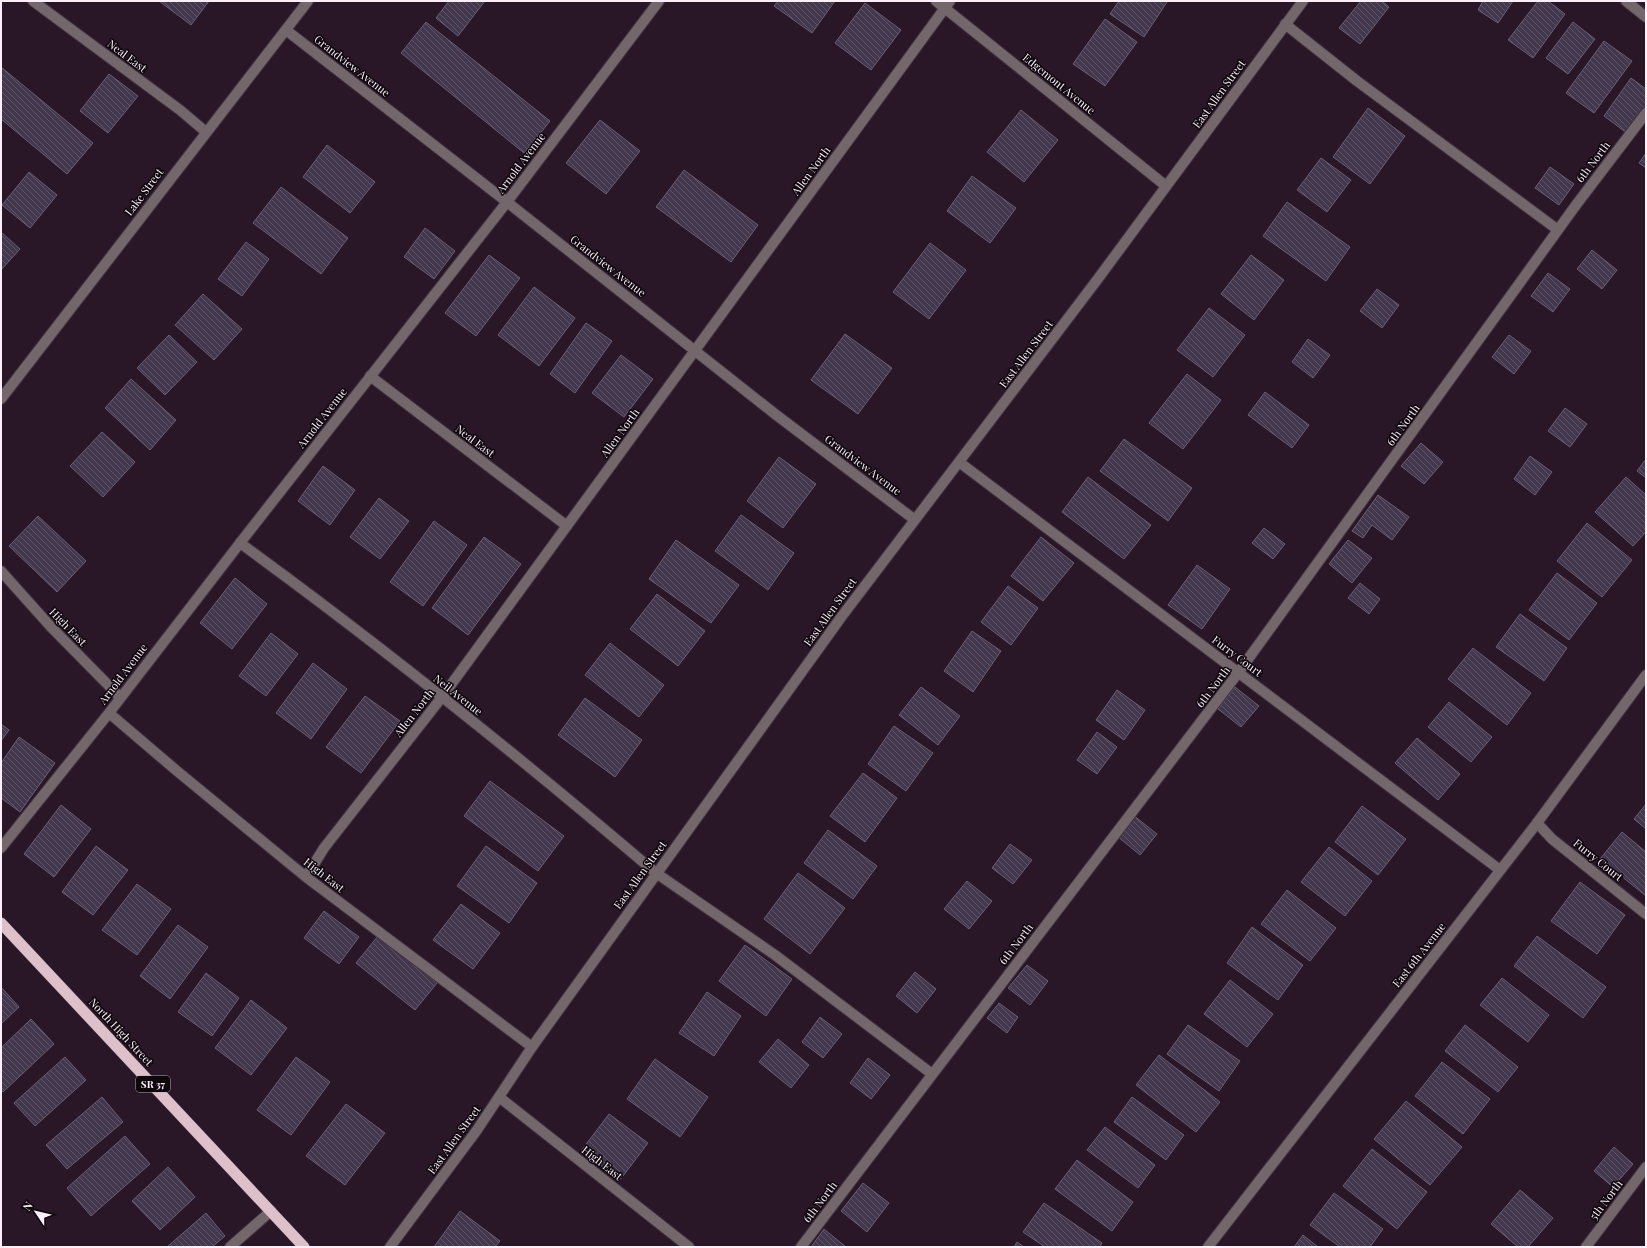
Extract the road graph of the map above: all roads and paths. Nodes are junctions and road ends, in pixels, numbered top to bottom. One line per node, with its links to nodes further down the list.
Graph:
1 (33, 1): 12 (street, Neal East)
2 (308, 1): 10 (street, Lake Street)
3 (659, 1): 14 (street, Arnold Avenue)
4 (936, 1): 7 (street, Edgemont Avenue)
5 (1302, 1): 9 (street, East Allen Street)
6 (1626, 1): 8 (street)
7 (947, 4): 13 (street, Edgemont Avenue); 16 (street, Allen North)
8 (1646, 17)
9 (1285, 24): 13 (street, East Allen Street); 15 (street)
10 (286, 30): 12 (street, Lake Street); 14 (street, Grandview Avenue)
11 (1646, 113): 15 (street, 6th North)
12 (206, 132): 18 (street, Lake Street)
13 (1166, 186): 19 (street, East Allen Street)
14 (507, 202): 16 (street, Grandview Avenue); 17 (street, Arnold Avenue)
15 (1558, 230): 24 (street, 6th North)
16 (695, 350): 20 (street, Grandview Avenue); 21 (street, Allen North)
17 (370, 376): 21 (street, Neal East); 22 (street, Arnold Avenue)
18 (1, 399)
19 (959, 462): 20 (street, East Allen Street); 24 (street, Furry Court)
20 (915, 520): 32 (street, East Allen Street)
21 (567, 526): 27 (street, Allen North)
22 (240, 542): 26 (street, Arnold Avenue); 27 (street, Neil Avenue)
23 (1, 571): 26 (street, High East)
24 (1238, 673): 31 (street, Furry Court); 37 (street, 6th North)
25 (1646, 675): 29 (street, East 6th Avenue)
26 (120, 697): 28 (street, Arnold Avenue)
27 (442, 697): 32 (street, Neil Avenue); 33 (street, Allen North)
28 (109, 713): 30 (street, Arnold Avenue); 33 (street, High East)
29 (1537, 823): 31 (street, East 6th Avenue); 34 (street, Furry Court)
30 (1, 848)
31 (1500, 870): 46 (street, East 6th Avenue)
32 (656, 874): 36 (street, East Allen Street); 37 (street, Neil Avenue)
33 (306, 877): 36 (street, High East)
34 (1646, 914)
35 (1, 923): 40 (highway, North High Street / SR 37)
36 (532, 1047): 38 (street, East Allen Street)
37 (932, 1074): 45 (street, 6th North)
38 (499, 1097): 43 (street, East Allen Street); 44 (street, High East)
39 (1646, 1167): 47 (street, 5th North)
40 (271, 1210): 41 (street); 42 (highway, North High Street / SR 37)
41 (230, 1247)
42 (304, 1247)
43 (390, 1247)
44 (689, 1247)
45 (801, 1247)
46 (1208, 1247)
47 (1586, 1247)

